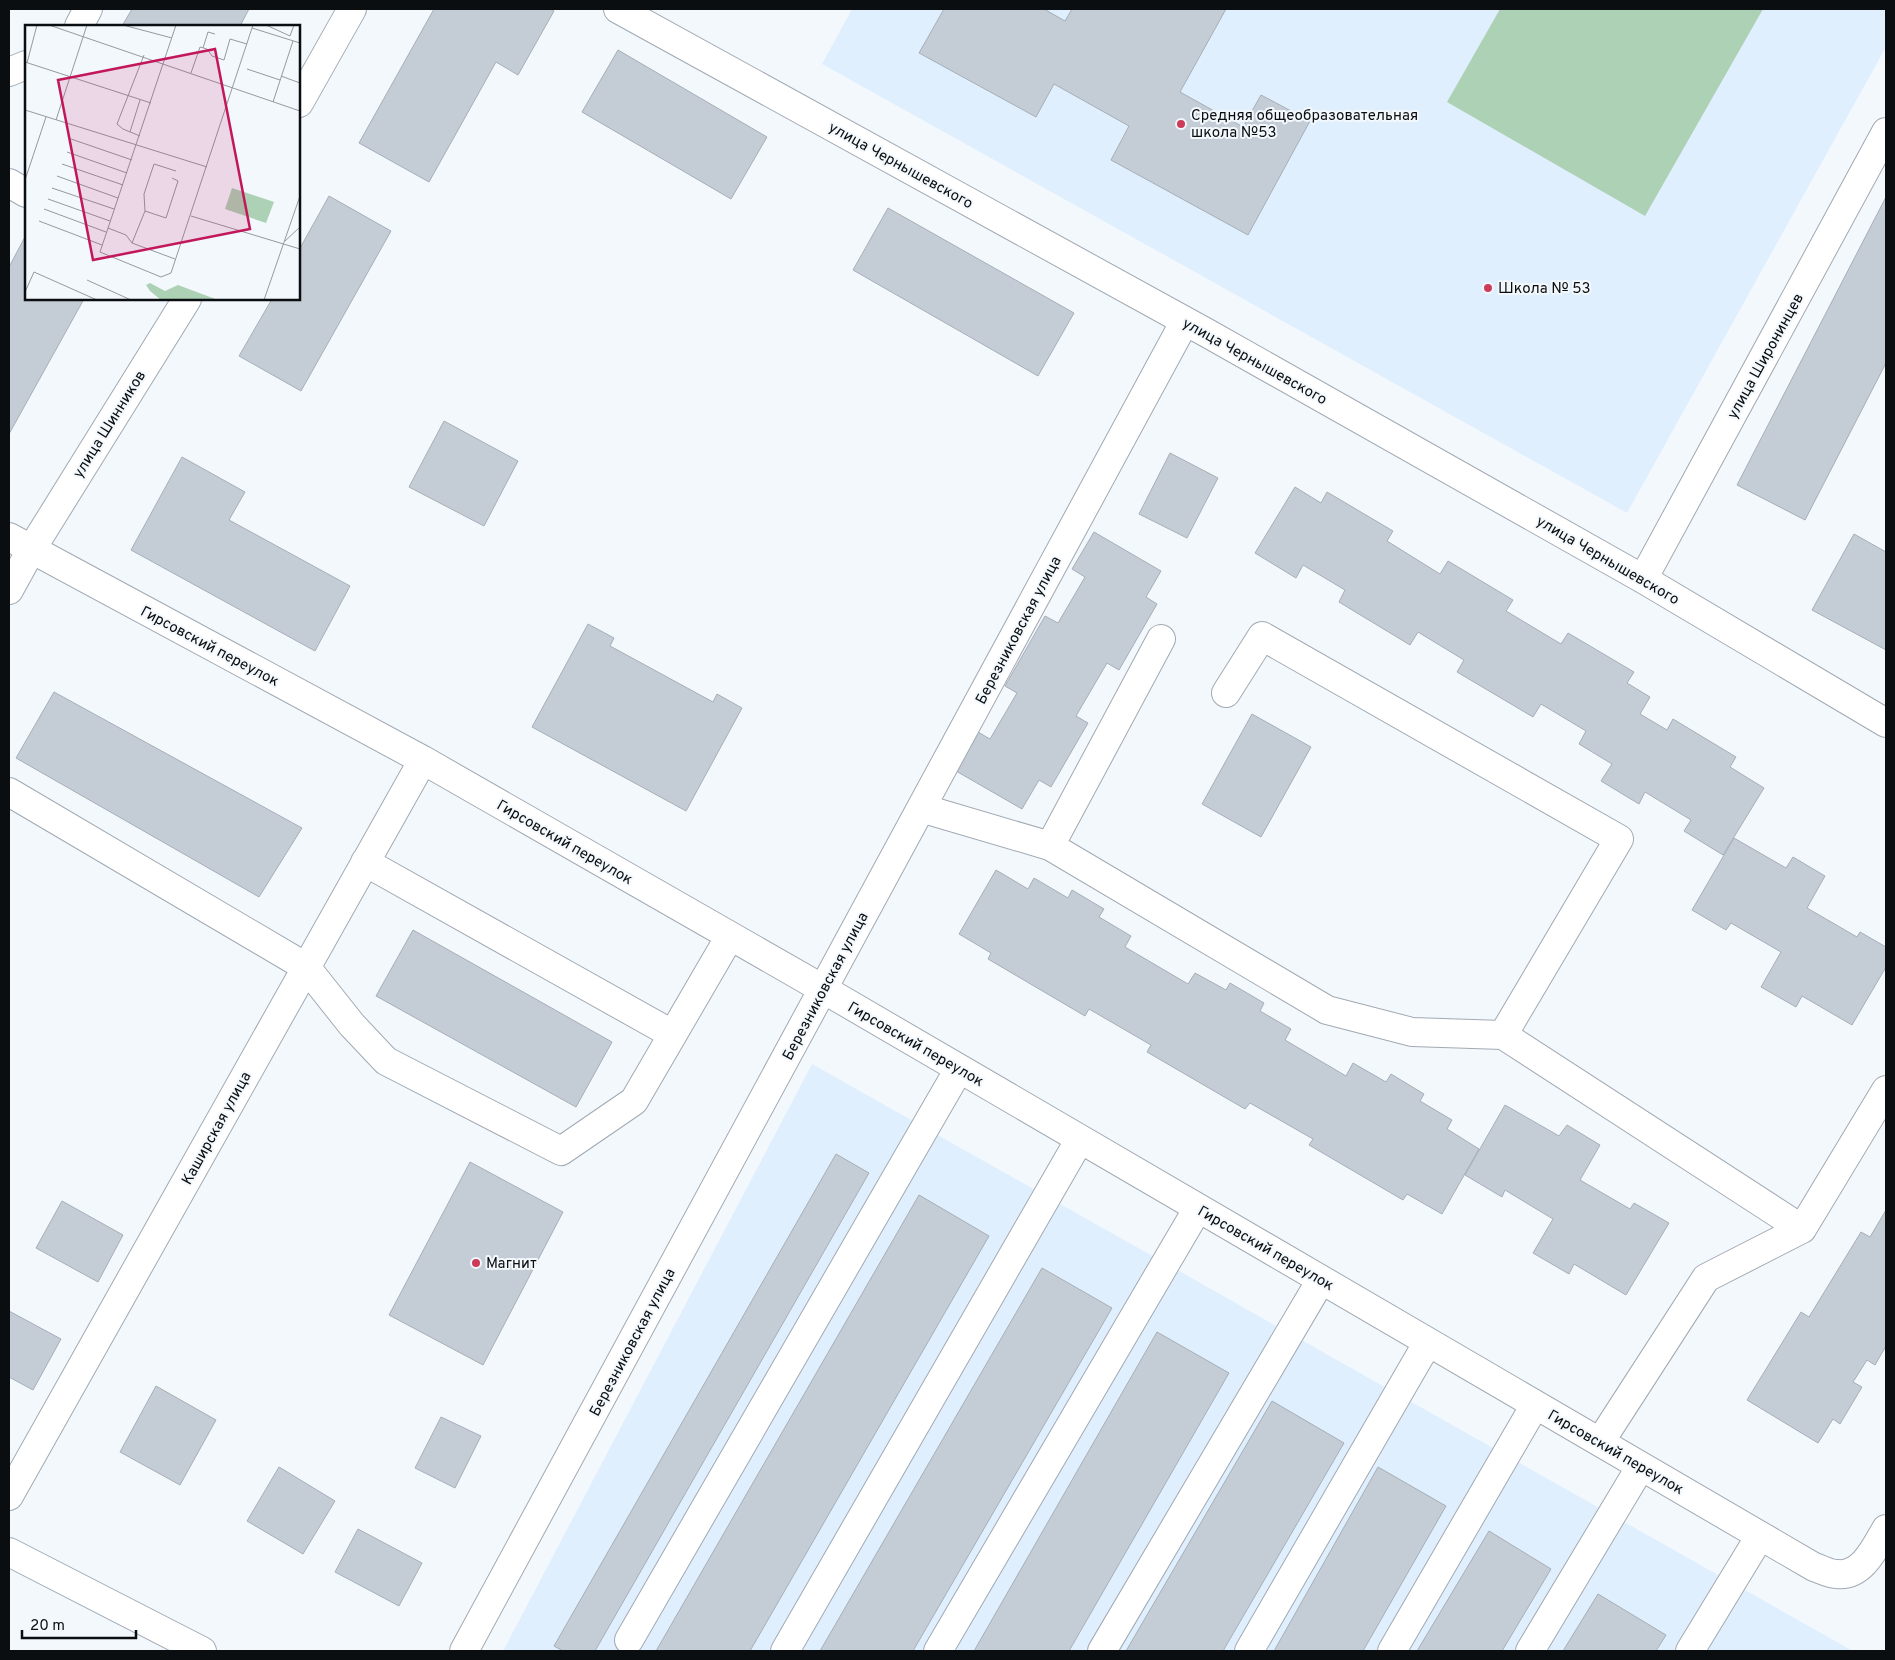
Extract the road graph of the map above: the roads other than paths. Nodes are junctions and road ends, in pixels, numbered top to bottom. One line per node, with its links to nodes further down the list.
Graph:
1 (88, 9): 4 (street)
2 (352, 9): 7 (street)
3 (618, 9): 12 (street, улица Чернышевского)
4 (80, 25)
5 (25, 65): 6 (street)
6 (9, 72)
7 (300, 100)
8 (1886, 132): 14 (street, улица Широнинцев)
9 (9, 183): 10 (street)
10 (25, 192)
11 (186, 300): 13 (street, улица Шинников)
12 (1185, 321): 14 (street, улица Чернышевского); 21 (street, Березниковская улица)
13 (20, 544): 15 (street, улица Шинников); 19 (street, Гирсовский переулок)
14 (1643, 579): 18 (street, улица Чернышевского)
15 (9, 590)
16 (1161, 639): 22 (street)
17 (1226, 693): 28 (street)
18 (1886, 723)
19 (423, 760): 23 (street, Каширская улица); 24 (street, Гирсовский переулок)
20 (9, 792): 25 (street)
21 (922, 808): 22 (street); 26 (street, Березниковская улица)
22 (1050, 846): 28 (street)
23 (365, 862): 25 (street, Каширская улица); 27 (street)
24 (730, 936): 26 (street, Гирсовский переулок); 27 (street)
25 (306, 967): 27 (street); 39 (street, Каширская улица)
26 (823, 989): 29 (street, Гирсовский переулок); 45 (street, Березниковская улица)
27 (672, 1034)
28 (1503, 1035): 33 (street)
29 (959, 1069): 31 (street, Гирсовский переулок); 43 (street)
30 (1886, 1090): 33 (street)
31 (1080, 1139): 32 (street, Гирсовский переулок); 46 (street)
32 (1198, 1208): 34 (street, Гирсовский переулок); 47 (street)
33 (1802, 1229): 37 (street)
34 (1321, 1280): 35 (street, Гирсовский переулок); 48 (street)
35 (1428, 1342): 36 (street, Гирсовский переулок); 49 (street)
36 (1535, 1405): 37 (street, Гирсовский переулок); 50 (street)
37 (1600, 1442): 38 (street, Гирсовский переулок)
38 (1641, 1466): 41 (street, Гирсовский переулок); 51 (street)
39 (9, 1496)
40 (1886, 1529): 41 (street, Гирсовский переулок)
41 (1760, 1536): 52 (street)
42 (9, 1552): 44 (street)
43 (629, 1640)
44 (202, 1651)
45 (464, 1651)
46 (785, 1651)
47 (938, 1651)
48 (1102, 1651)
49 (1249, 1651)
50 (1392, 1651)
51 (1530, 1651)
52 (1690, 1651)

